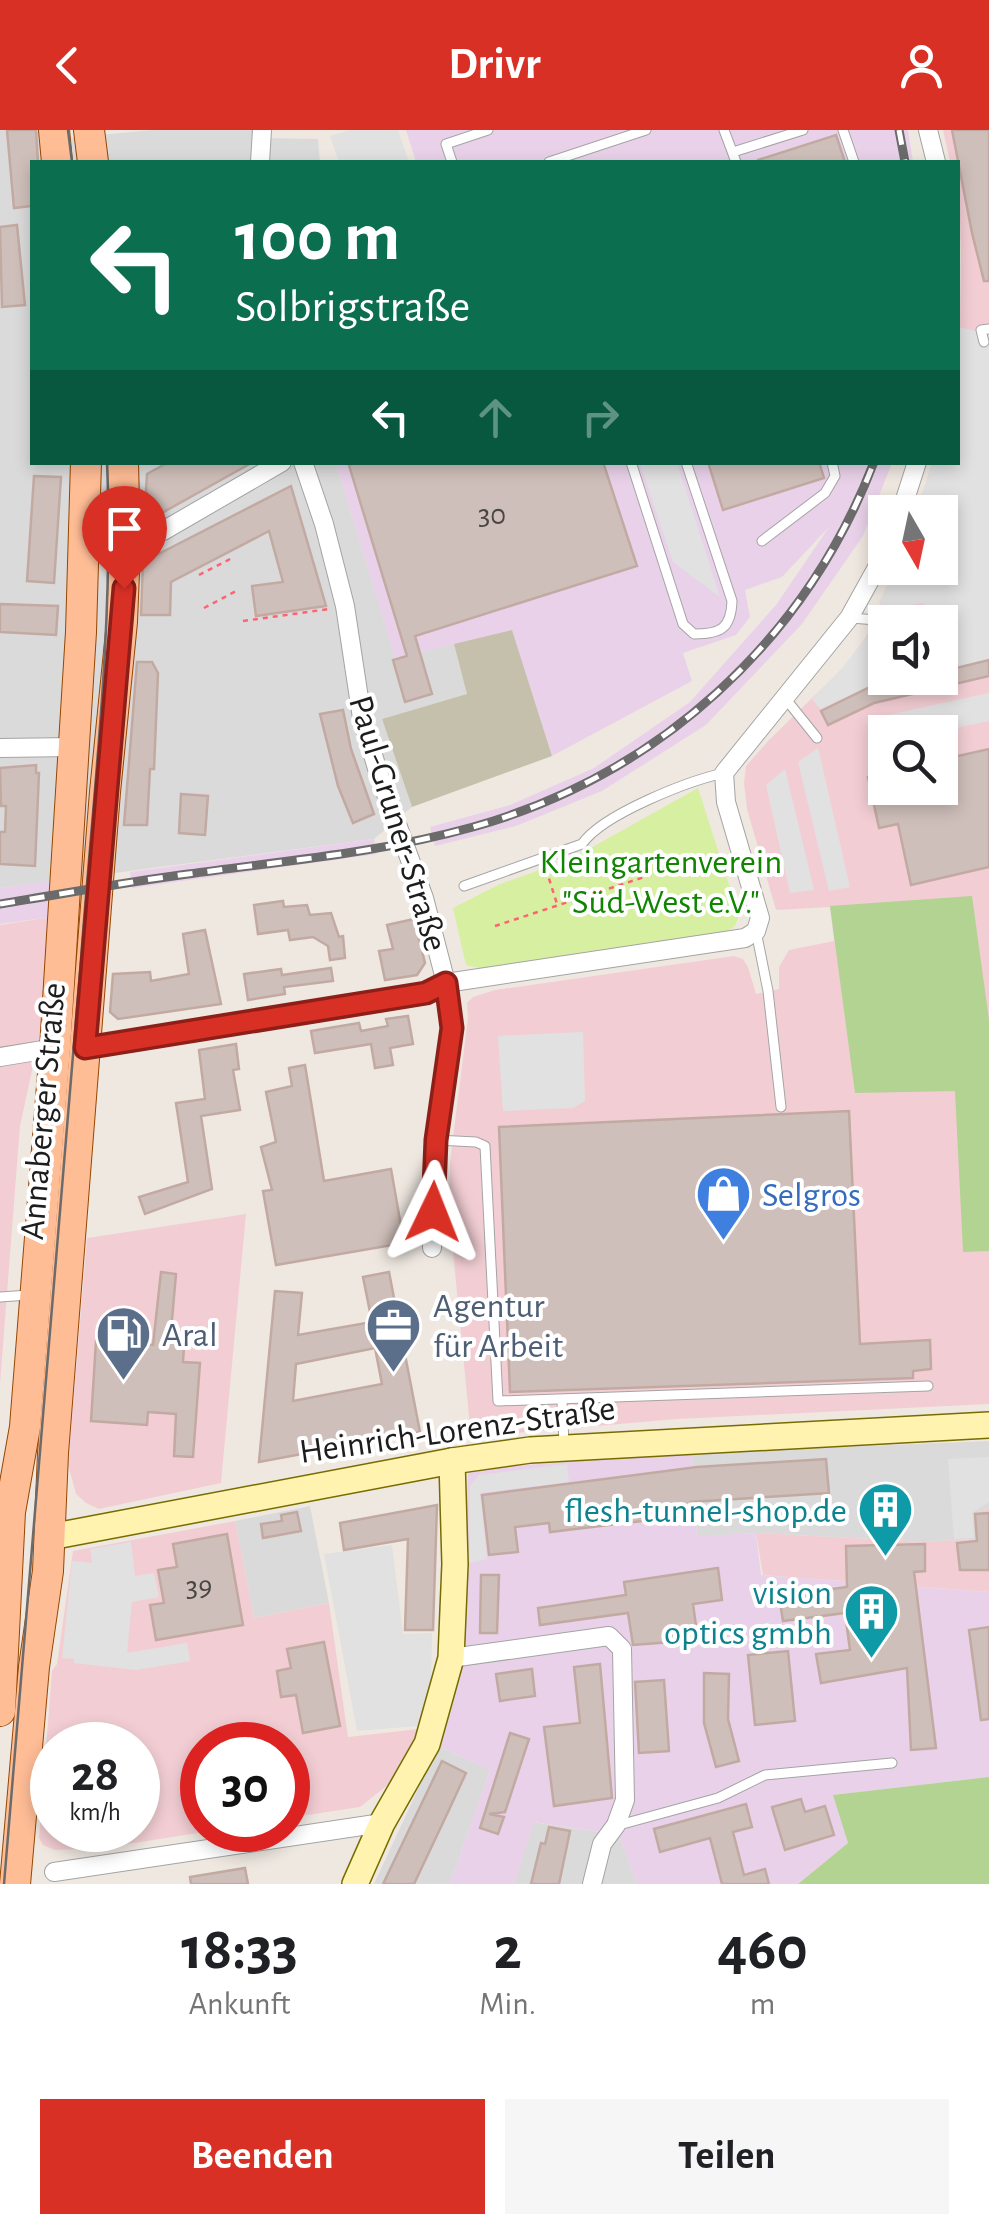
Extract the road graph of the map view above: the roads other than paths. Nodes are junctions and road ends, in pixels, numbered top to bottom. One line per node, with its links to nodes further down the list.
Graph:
1 (54, 130): 11 (main road)
2 (90, 130): 12 (main road)
3 (262, 130): 13 (street)
4 (488, 130): 14 (lane)
5 (646, 130): 15 (lane)
6 (724, 130): 10 (lane)
7 (803, 130): 10 (lane)
8 (843, 130): 16 (lane)
9 (928, 130): 17 (street)
10 (734, 157)
11 (57, 160)
12 (93, 160)
13 (260, 160)
14 (451, 160)
15 (555, 160)
16 (853, 160)
17 (936, 160)
18 (989, 329): 19 (lane)
19 (984, 342)
20 (86, 465): 36 (main road, Annaberger Straße)
21 (123, 465): 38 (main road, Annaberger Straße)
22 (277, 465): 29 (street)
23 (305, 465): 42 (street, Paul-Gruner-Straße)
24 (632, 465): 25 (lane)
25 (687, 465)
26 (833, 465): 30 (lane)
27 (916, 465): 28 (street)
28 (906, 495)
29 (163, 531)
30 (762, 540)
31 (868, 583): 32 (street)
32 (849, 618): 33 (lane); 34 (street)
33 (868, 619)
34 (785, 698): 35 (lane); 39 (street)
35 (817, 738)
36 (74, 747): 37 (street); 38 (main road); 43 (main road, Annaberger Straße)
37 (0, 748)
38 (109, 748): 43 (main road, Annaberger Straße)
39 (724, 773): 40 (lane); 41 (street)
40 (464, 886)
41 (756, 931): 42 (street); 45 (lane)
42 (446, 983): 43 (street); 46 (street, Paul-Gruner-Straße)
43 (70, 1048): 44 (street); 48 (main road, Annaberger Straße); 55 (main road, Annaberger Straße)
44 (0, 1056)
45 (781, 1107)
46 (436, 1140): 47 (street, Paul-Gruner-Straße); 51 (lane)
47 (432, 1248)
48 (36, 1294): 49 (lane); 56 (main road, Annaberger Straße)
49 (0, 1297)
50 (928, 1386): 51 (lane)
51 (562, 1401): 53 (lane)
52 (989, 1425): 53 (street, Heinrich-Lorenz-Straße)
53 (564, 1447): 54 (street, Heinrich-Lorenz-Straße)
54 (452, 1460): 55 (street, Heinrich-Lorenz-Straße); 57 (street)
55 (50, 1536): 56 (main road, Heinrich-Lorenz-Straße); 63 (main road, Annaberger Straße)
56 (4, 1547): 58 (main road, Annaberger Straße)
57 (451, 1658): 60 (street); 61 (street)
58 (0, 1711)
59 (892, 1763): 61 (lane)
60 (382, 1823): 62 (street); 64 (street)
61 (616, 1825): 65 (street)
62 (54, 1872)
63 (16, 1884)
64 (355, 1884)
65 (592, 1884)

